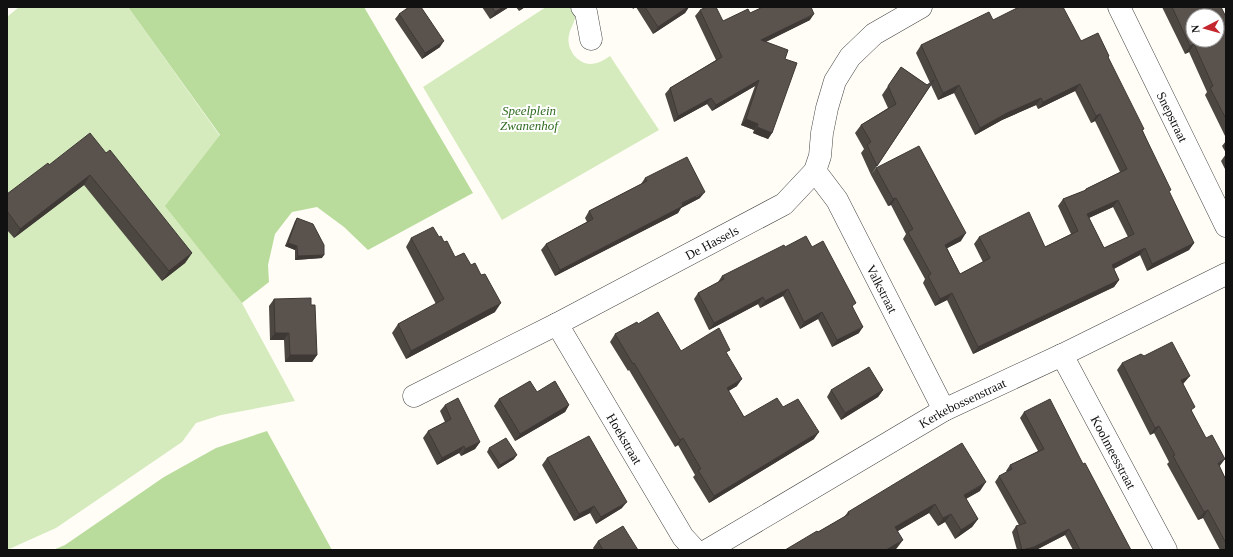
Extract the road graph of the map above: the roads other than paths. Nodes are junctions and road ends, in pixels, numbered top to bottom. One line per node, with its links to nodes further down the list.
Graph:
1 (582, 7): 4 (street)
2 (921, 7): 5 (street, De Hassels)
3 (1119, 7): 6 (street, Snepstraat)
4 (591, 39)
5 (815, 171): 8 (street, De Hassels); 11 (street, Valkstraat)
6 (1226, 226)
7 (1226, 274): 9 (street, Kerkebossenstraat)
8 (557, 324): 10 (street, De Hassels); 12 (street, Hoekstraat)
9 (1062, 355): 11 (street, Kerkebossenstraat); 14 (street, Koolmeesstraat)
10 (414, 396)
11 (944, 410): 13 (street, Kerkebossenstraat)
12 (695, 550)
13 (708, 550)
14 (1166, 550)

